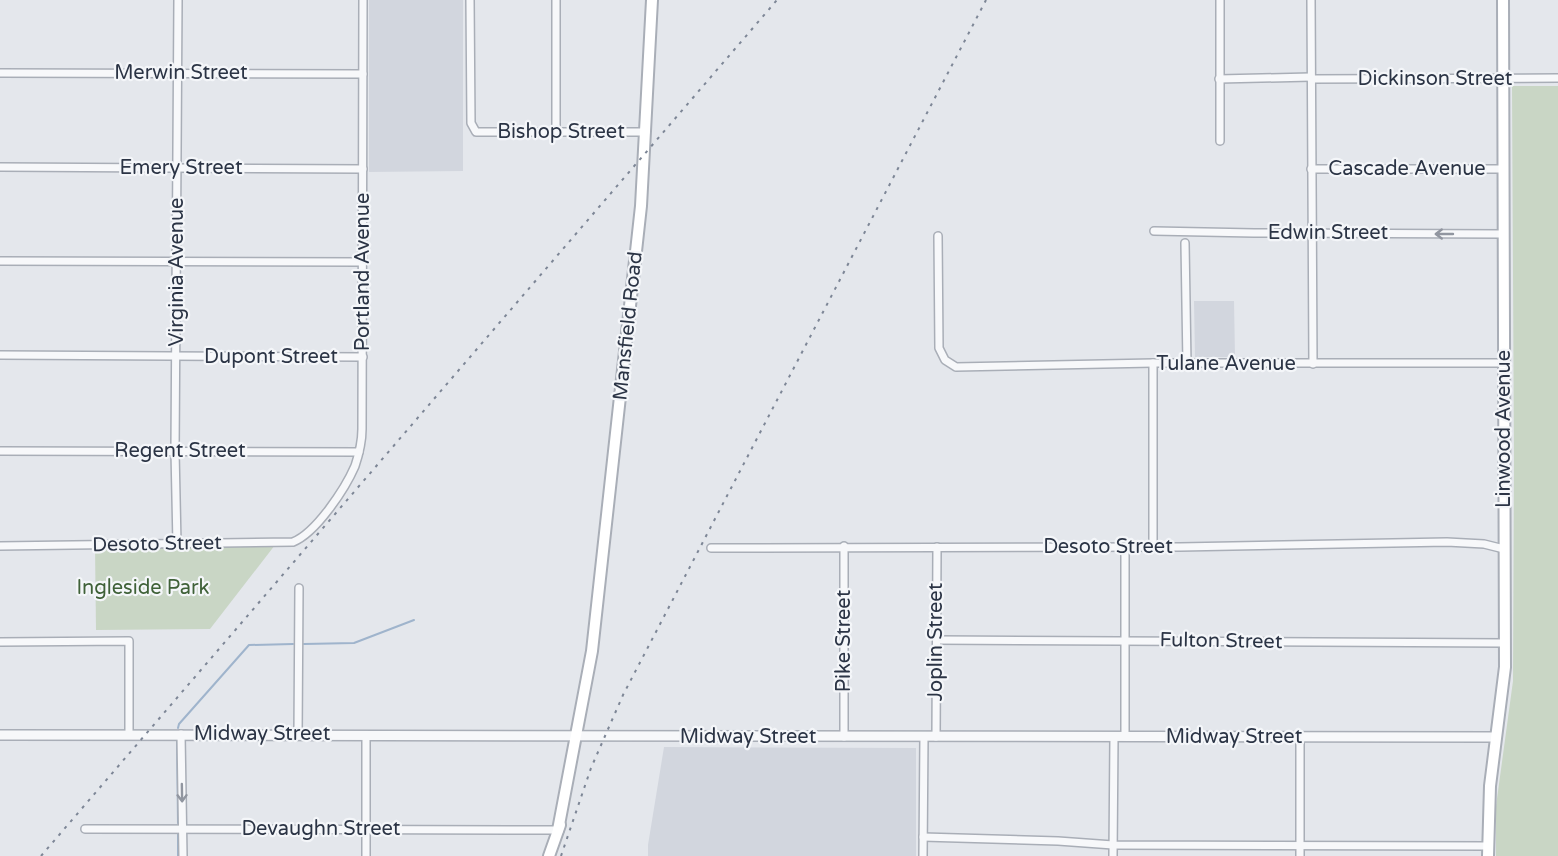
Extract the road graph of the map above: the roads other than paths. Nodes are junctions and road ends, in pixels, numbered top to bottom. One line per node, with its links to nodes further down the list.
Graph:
1 (178, 0): 10 (street, Virginia Avenue)
2 (363, 0): 11 (street, Portland Avenue)
3 (470, 0): 16 (street, Bishop Street)
4 (556, 0): 16 (street)
5 (652, 0): 17 (main road, Mansfield Road)
6 (1220, 0): 15 (street)
7 (1311, 0): 12 (street)
8 (1503, 0): 13 (main road, Linwood Avenue)
9 (0, 73): 10 (street, Merwin Street)
10 (177, 73): 11 (street, Merwin Street); 20 (street, Virginia Avenue)
11 (363, 74): 21 (street, Portland Avenue)
12 (1311, 78): 13 (street, Dickinson Street); 15 (street, Dickinson Street); 22 (street)
13 (1503, 78): 14 (street, Dickinson Street); 23 (main road, Linwood Avenue)
14 (1558, 78)
15 (1219, 79): 18 (street)
16 (556, 132): 17 (street, Bishop Street)
17 (646, 132): 61 (main road, Mansfield Road)
18 (1220, 141)
19 (0, 167): 20 (street, Emery Street)
20 (177, 168): 21 (street, Emery Street); 30 (street, Virginia Avenue)
21 (363, 168): 31 (street, Portland Avenue)
22 (1311, 169): 23 (street, Cascade Avenue); 25 (street)
23 (1503, 169): 26 (main road, Linwood Avenue)
24 (1154, 231): 25 (street, Edwin Street)
25 (1312, 234): 26 (street, Edwin Street, one-way to 25); 38 (street)
26 (1503, 234): 36 (main road, Linwood Avenue)
27 (938, 236): 35 (street, Tulane Avenue)
28 (1185, 243): 37 (street)
29 (0, 261): 30 (street)
30 (177, 262): 31 (street); 33 (street, Virginia Avenue)
31 (363, 262): 34 (street, Portland Avenue)
32 (0, 355): 33 (street, Dupont Street)
33 (177, 356): 34 (street, Dupont Street); 40 (street, Virginia Avenue)
34 (363, 357): 41 (street, Portland Avenue)
35 (1153, 363): 37 (street, Tulane Avenue); 48 (street)
36 (1504, 363): 38 (street, Tulane Avenue); 50 (main road, Linwood Avenue)
37 (1187, 364): 38 (street, Tulane Avenue)
38 (1313, 364)
39 (0, 451): 40 (street, Regent Street)
40 (175, 451): 41 (street, Regent Street); 43 (street, Virginia Avenue)
41 (359, 452): 42 (street, Portland Avenue)
42 (310, 529): 43 (street, Desoto Street)
43 (177, 544): 44 (street, Desoto Street)
44 (0, 546)
45 (844, 546): 46 (street, Desoto Street); 49 (street, Desoto Street); 62 (street, Pike Street)
46 (936, 547): 47 (street, Desoto Street); 52 (street, Joplin Street)
47 (1125, 547): 48 (street, Desoto Street); 53 (street)
48 (1152, 547): 50 (street, Desoto Street)
49 (711, 548)
50 (1504, 549): 55 (main road, Linwood Avenue)
51 (299, 588): 59 (street)
52 (936, 640): 53 (street, Fulton Street); 64 (street, Joplin Street)
53 (1125, 640): 55 (street, Fulton Street); 65 (street)
54 (0, 642): 56 (street)
55 (1505, 643): 68 (main road, Linwood Avenue)
56 (129, 734): 57 (street, Midway Street); 58 (street, Midway Street)
57 (181, 734): 59 (street, Midway Street); 69 (street, one-way to 69)
58 (0, 735)
59 (298, 735): 60 (street, Midway Street)
60 (366, 735): 61 (street, Midway Street); 71 (street)
61 (580, 736): 62 (street, Midway Street); 72 (main road, Mansfield Road)
62 (844, 736): 63 (street, Midway Street)
63 (924, 736): 64 (street, Midway Street); 73 (street)
64 (936, 736): 67 (street, Midway Street)
65 (1125, 736): 66 (street, Midway Street); 67 (street, Midway Street)
66 (1300, 736): 68 (street, Midway Street); 75 (street)
67 (1114, 737): 74 (street)
68 (1496, 737): 76 (main road, Linwood Avenue)
69 (182, 828): 70 (street, Devaughn Street); 71 (street, Devaughn Street); 77 (street)
70 (85, 829)
71 (366, 829): 72 (street, Devaughn Street); 78 (street)
72 (558, 830): 79 (main road, Mansfield Road)
73 (923, 837): 74 (street); 80 (street)
74 (1113, 845): 75 (street); 81 (street)
75 (1299, 846): 76 (street); 82 (street)
76 (1488, 851)
77 (183, 856)
78 (366, 856)
79 (549, 856)
80 (923, 856)
81 (1113, 856)
82 (1300, 856)

